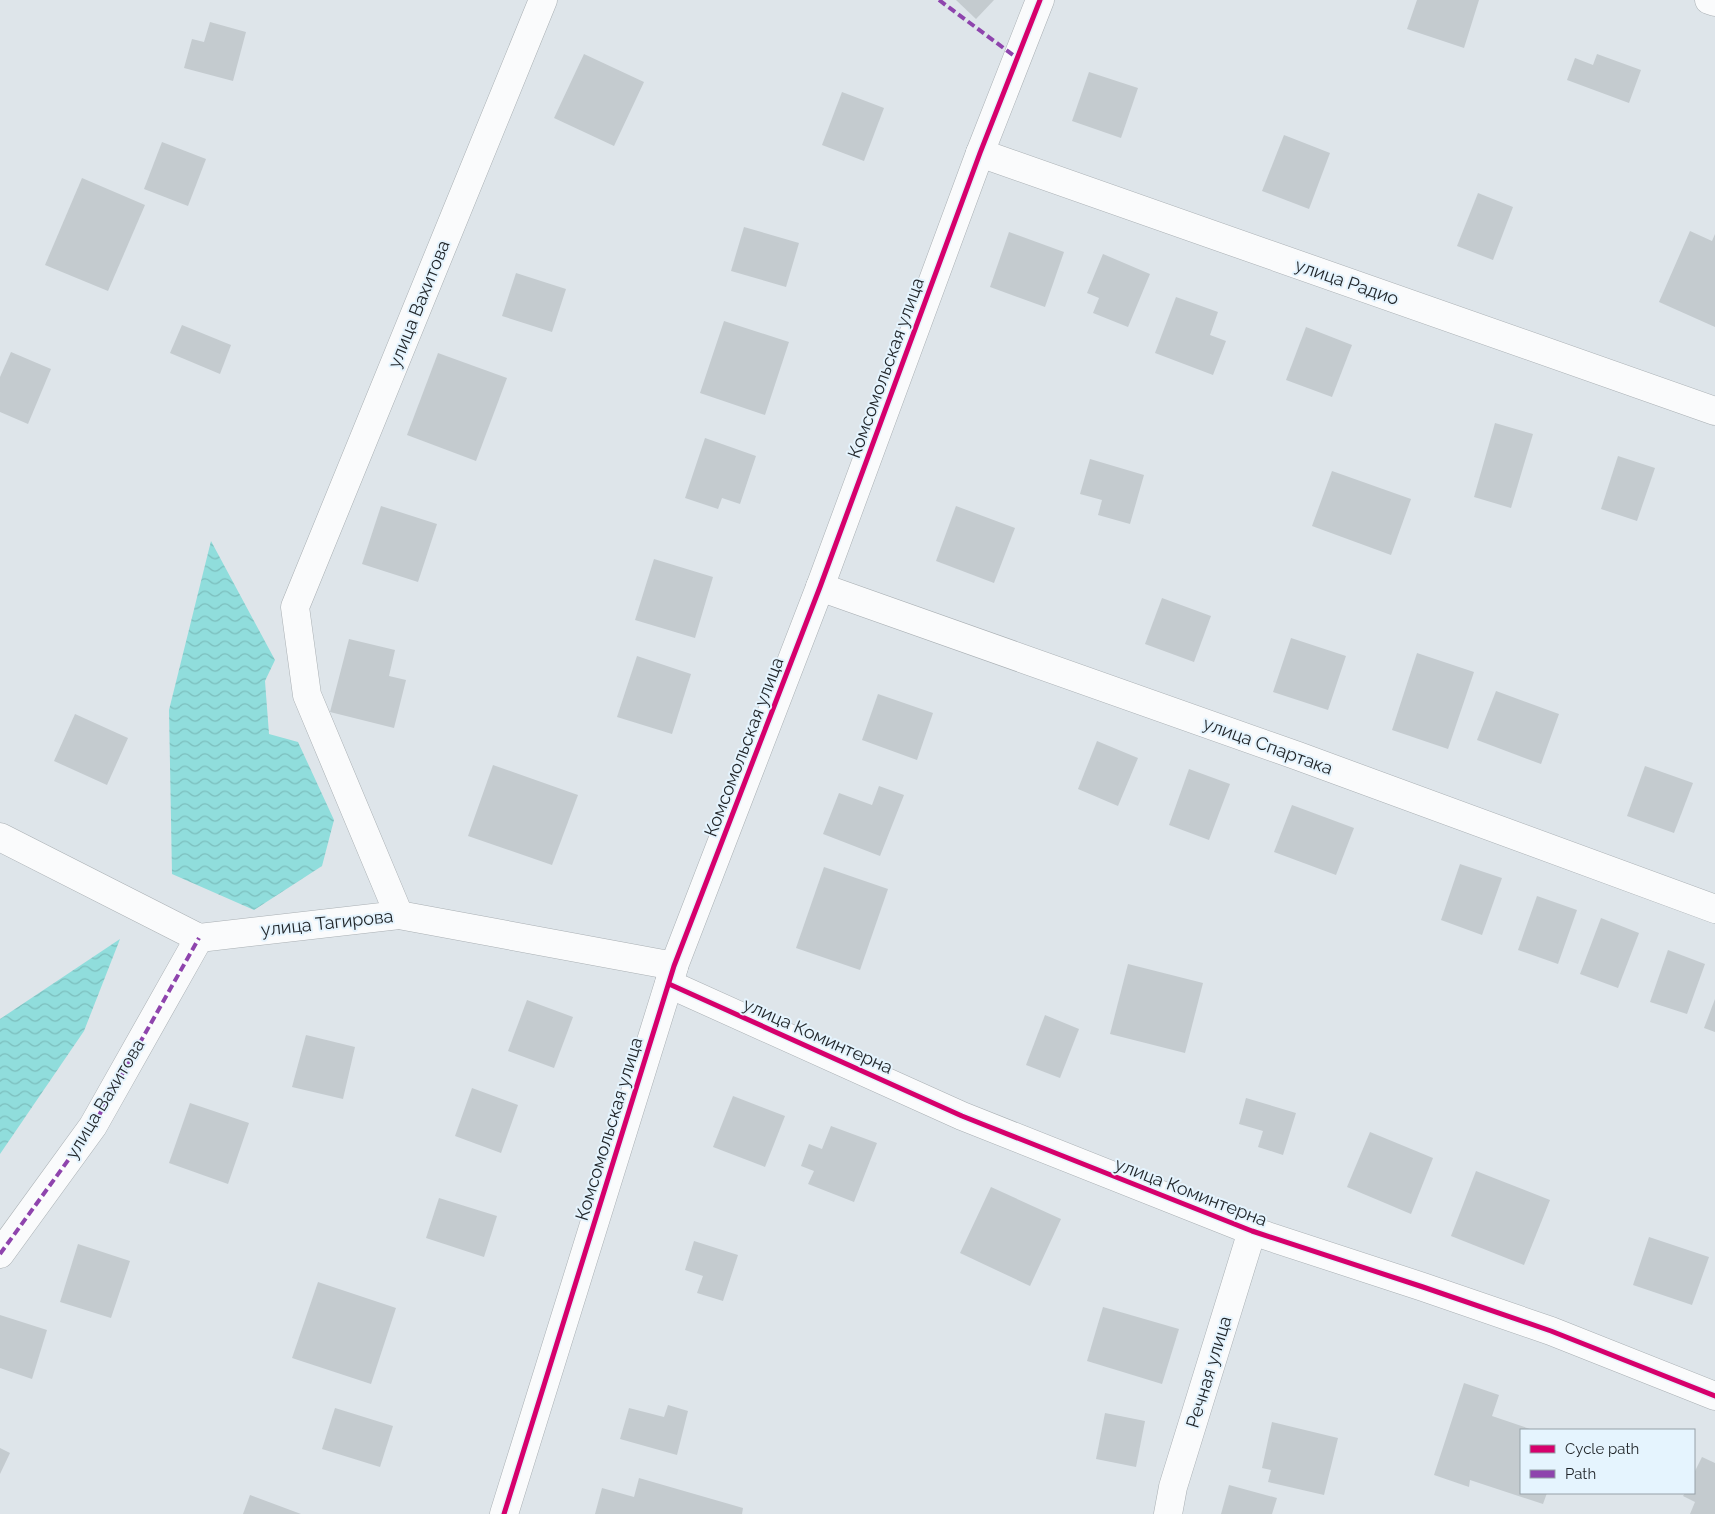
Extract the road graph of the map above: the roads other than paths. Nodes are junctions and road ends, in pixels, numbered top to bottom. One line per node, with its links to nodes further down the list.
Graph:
1 (543, 0): 10 (street, улица Вахитова)
2 (1040, 0): 5 (street, Комсомольская улица)
3 (1709, 0): 4 (street)
4 (1715, 2)
5 (980, 153): 6 (street, улица Радио); 7 (street, Комсомольская улица)
6 (1715, 411)
7 (820, 588): 9 (street, улица Спартака); 12 (street, Комсомольская улица)
8 (0, 836): 11 (street)
9 (1715, 909)
10 (399, 915): 11 (street, улица Тагирова); 12 (street, улица Тагирова)
11 (199, 938): 14 (street, улица Вахитова)
12 (671, 975): 13 (street, улица Коминтерна); 16 (street, Комсомольская улица)
13 (1252, 1231): 15 (street, улица Коминтерна); 17 (street, Речная улица)
14 (0, 1254)
15 (1715, 1396)
16 (504, 1514)
17 (1168, 1514)

